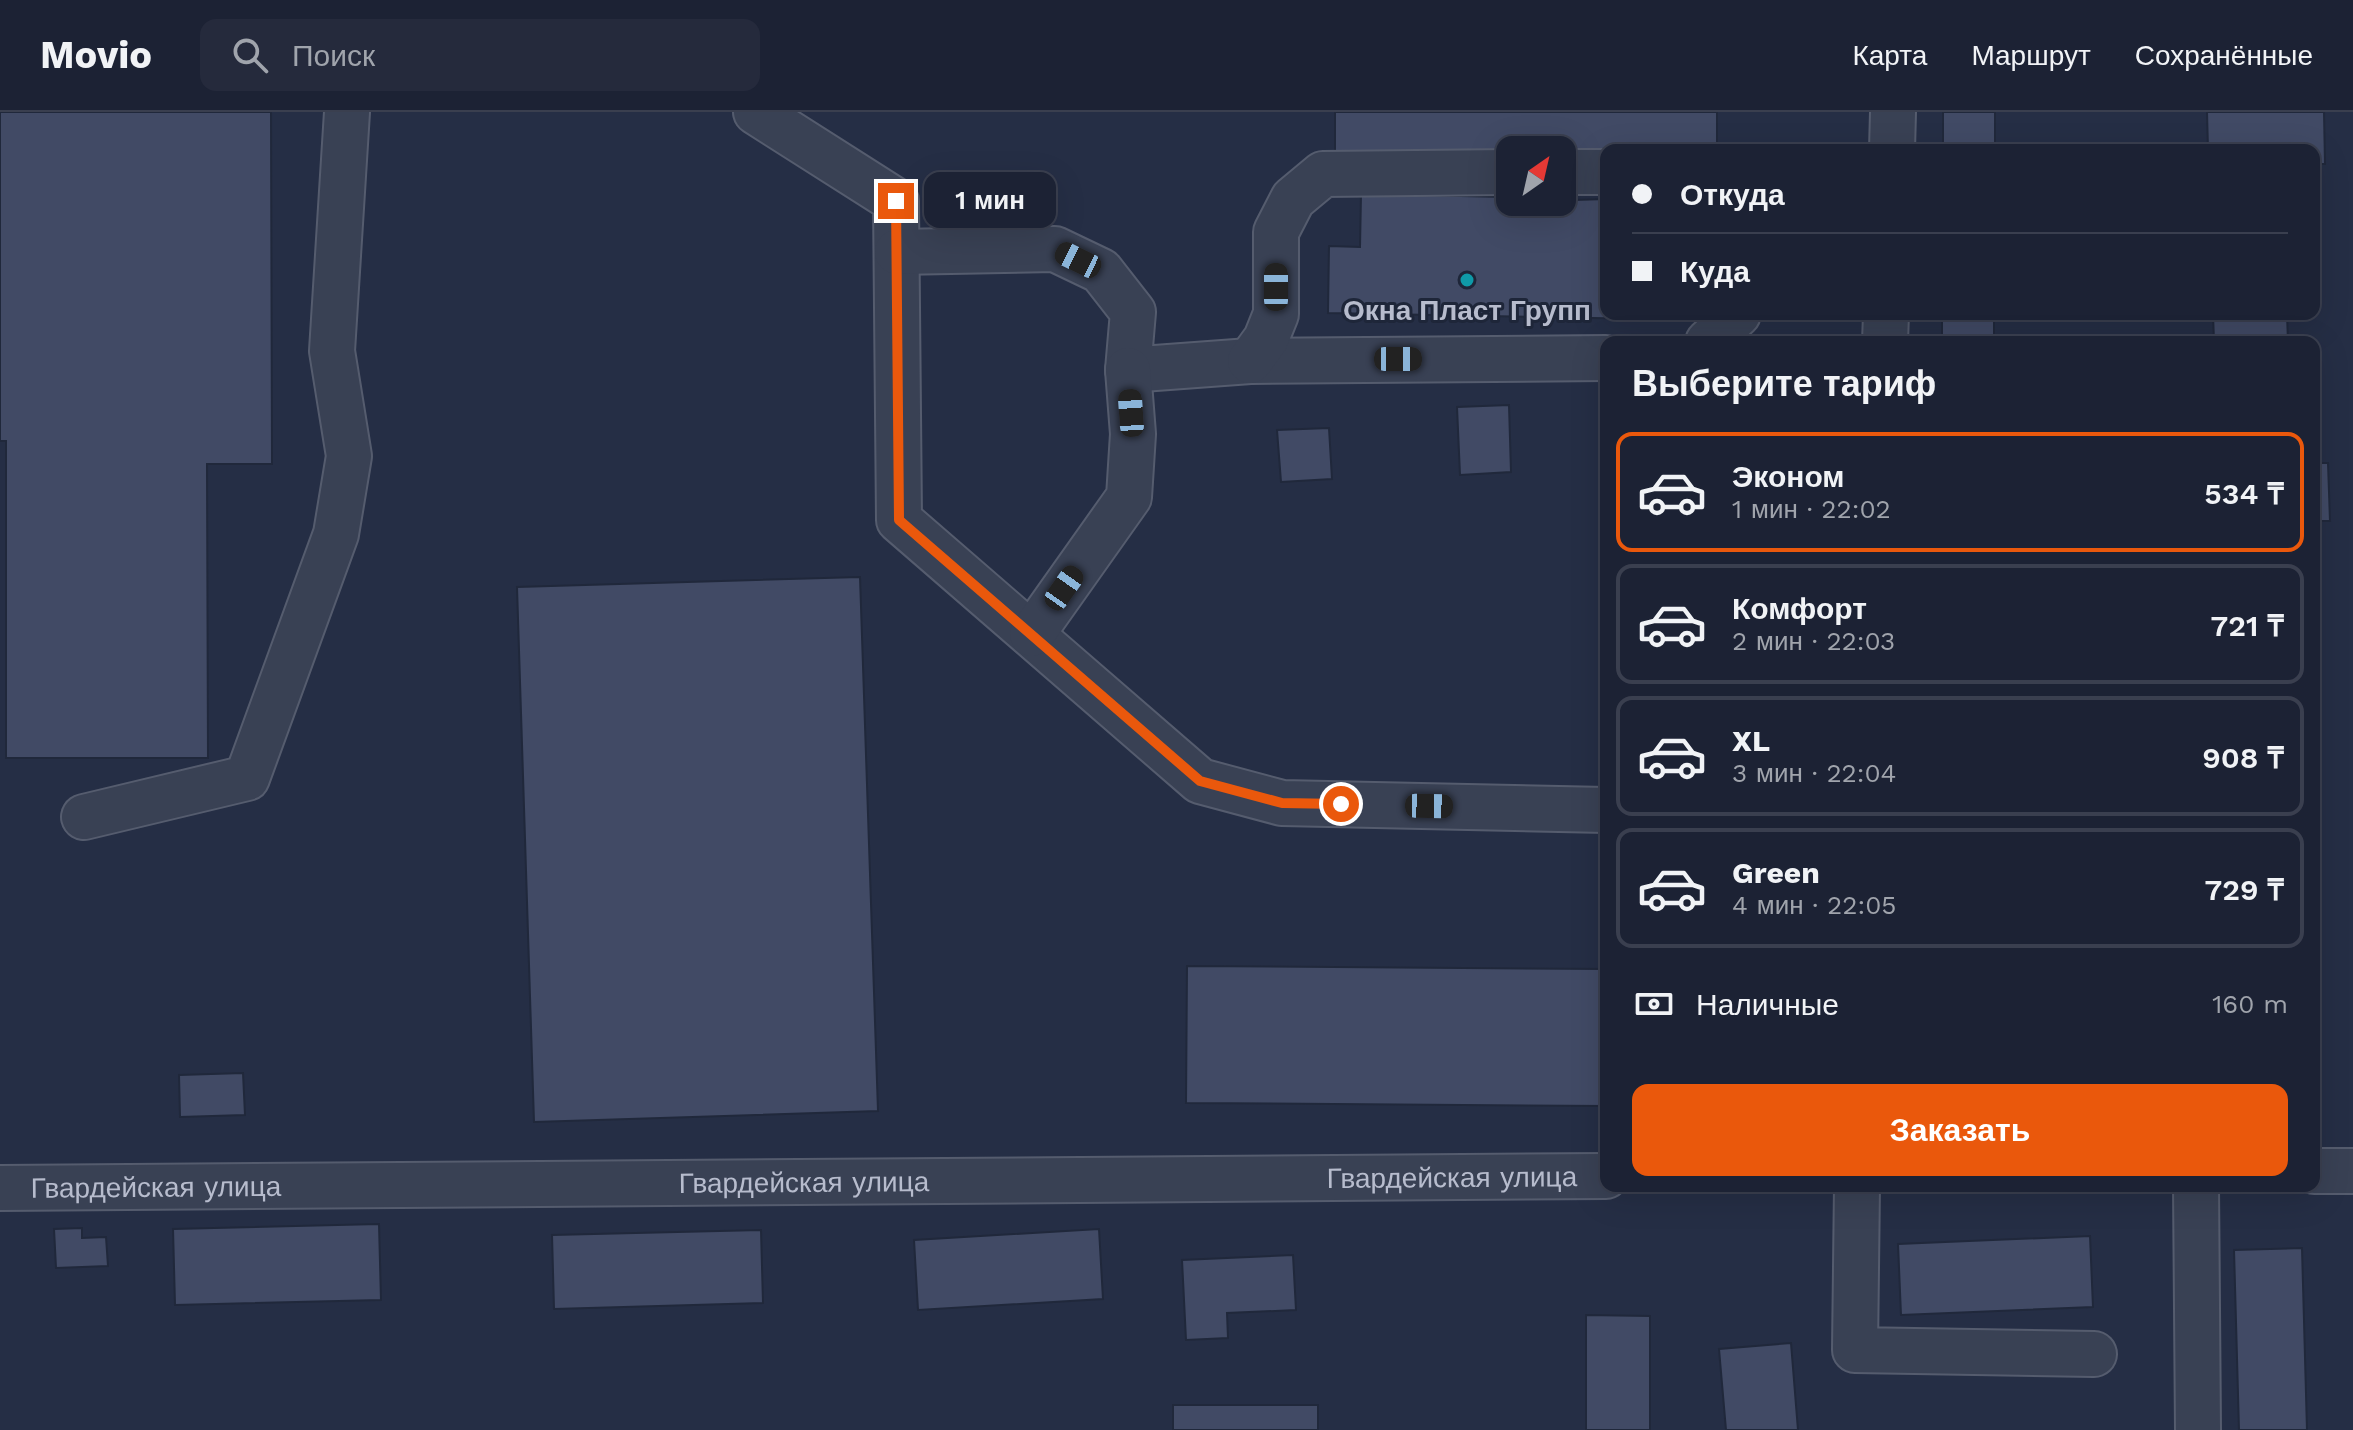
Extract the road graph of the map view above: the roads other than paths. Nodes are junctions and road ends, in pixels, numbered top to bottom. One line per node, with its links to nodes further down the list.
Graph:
1 (347, 112): 16 (street)
2 (756, 112): 8 (street)
3 (1893, 112): 4 (street)
4 (1892, 144)
5 (1496, 172): 12 (street)
6 (1576, 172): 7 (street)
7 (1600, 172)
8 (897, 252): 13 (street); 14 (street)
9 (1732, 320): 10 (street)
10 (1714, 336)
11 (1600, 358): 12 (street)
12 (1250, 361): 13 (street)
13 (1128, 370): 14 (street)
14 (1032, 634): 15 (street)
15 (1600, 810)
16 (84, 817)
17 (2320, 1171): 18 (street)
18 (2353, 1171)
19 (1600, 1176): 20 (street, Гвардейская улица)
20 (0, 1188)
21 (1857, 1192): 23 (street)
22 (2196, 1192): 24 (street)
23 (2094, 1354)
24 (2198, 1430)

